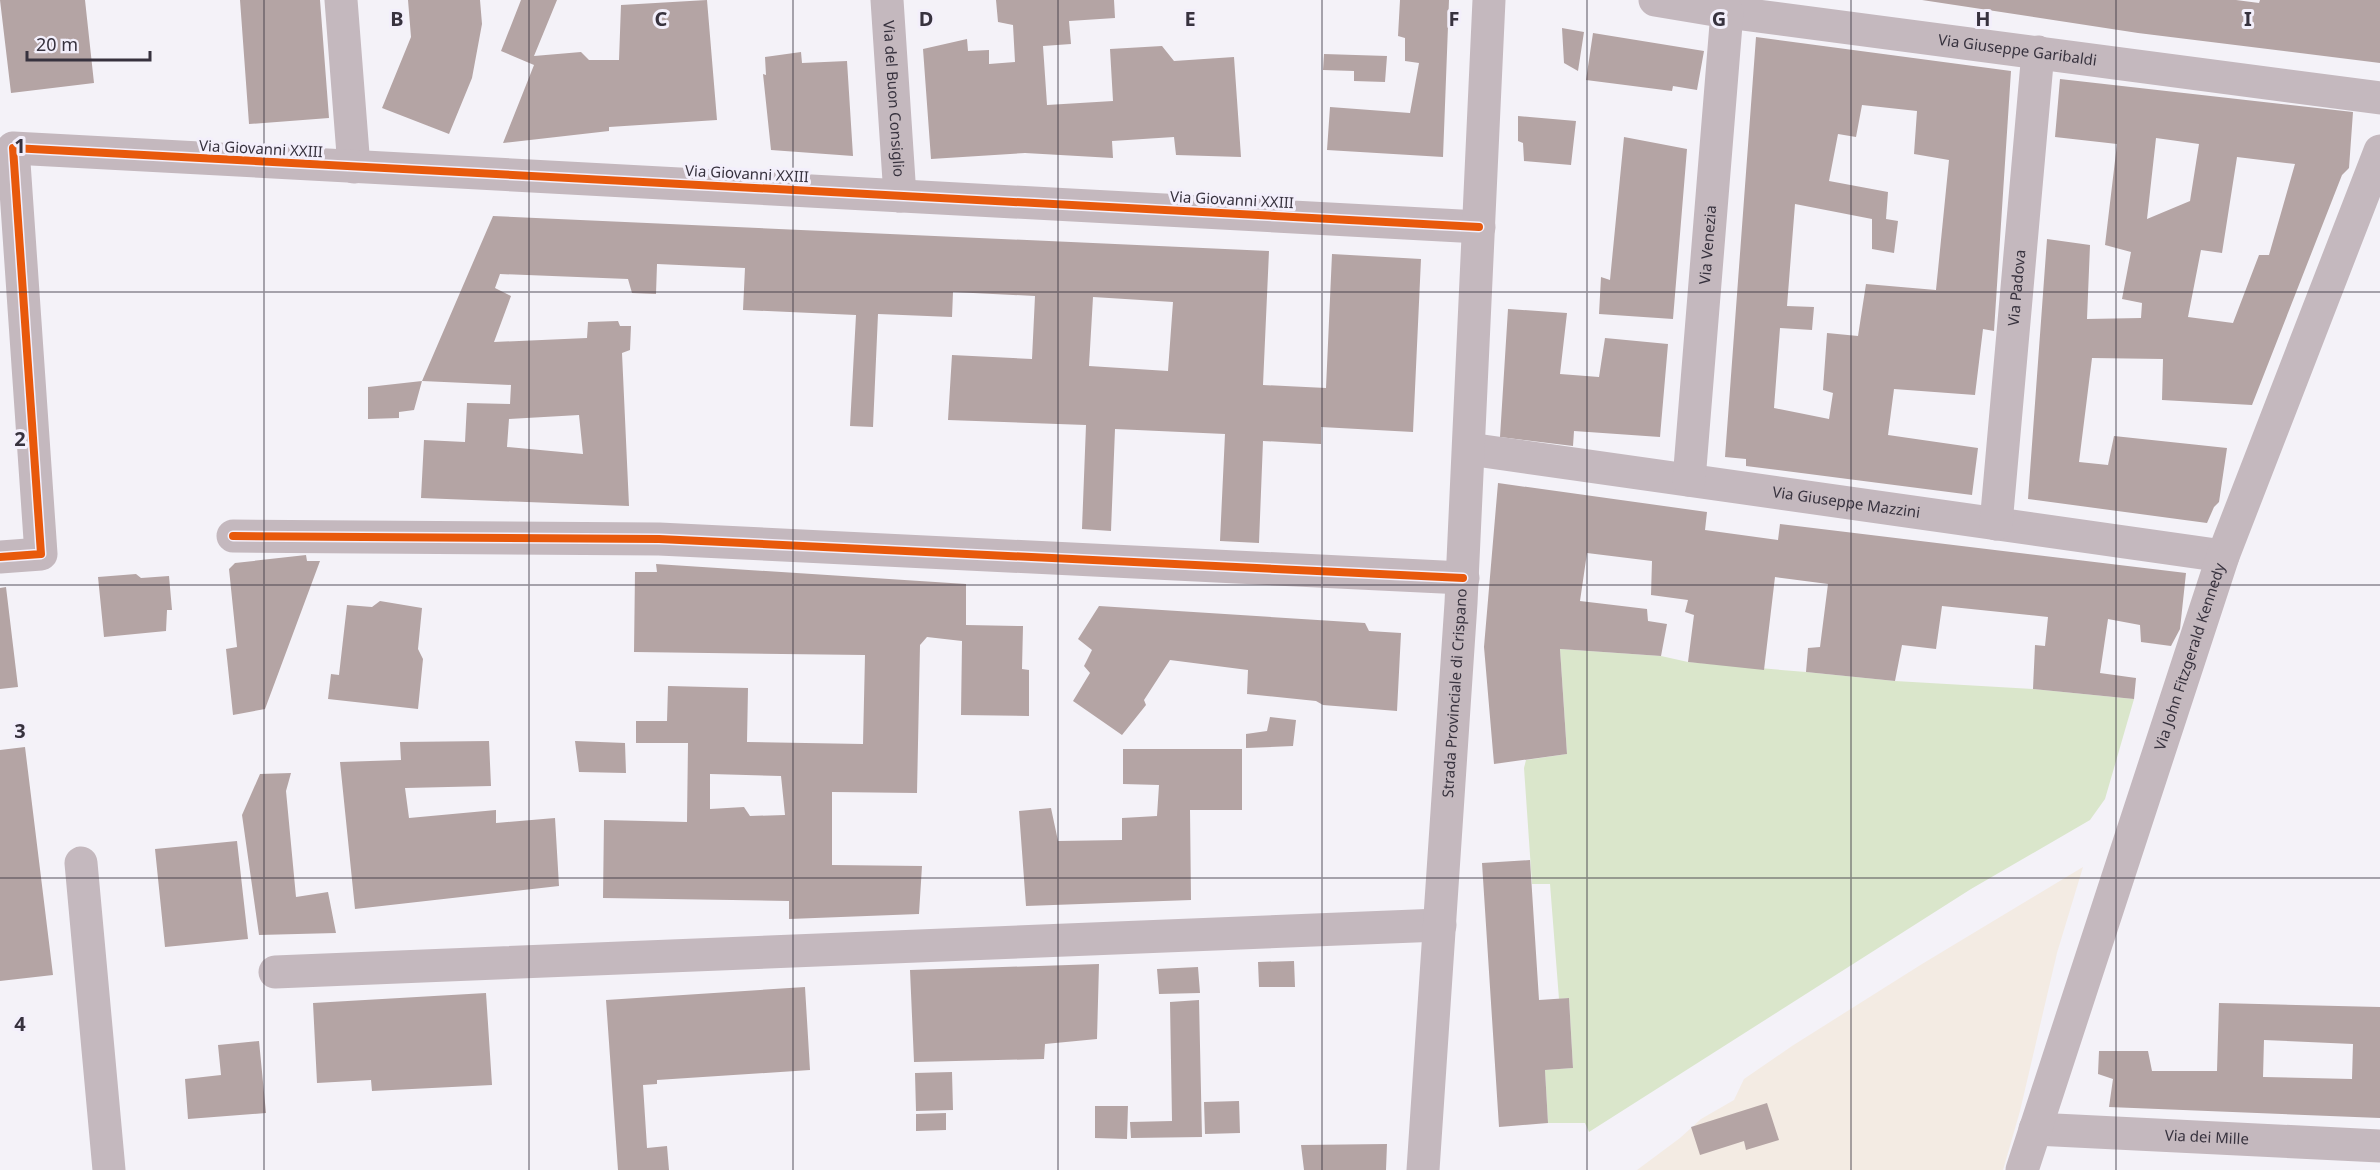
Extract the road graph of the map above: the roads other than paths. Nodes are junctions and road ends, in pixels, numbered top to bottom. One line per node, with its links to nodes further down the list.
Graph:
1 (341, 0): 9 (street)
2 (887, 0): 10 (street, Via del Buon Consiglio)
3 (1489, 0): 11 (street, Strada Provinciale di Crispano)
4 (1655, 0): 5 (street, Via Giuseppe Garibaldi)
5 (1727, 12): 6 (street, Via Giuseppe Garibaldi); 13 (street, Via Venezia)
6 (2038, 52): 7 (street, Via Giuseppe Garibaldi); 14 (street, Via Padova)
7 (2380, 98)
8 (2380, 151): 16 (street, Via John Fitzgerald Kennedy)
9 (354, 167): 10 (street, Via Giovanni XXIII); 17 (street, Via Giovanni XXIII)
10 (900, 196): 11 (street, Via Giovanni XXIII)
11 (1479, 227): 12 (street, Strada Provinciale di Crispano)
12 (1469, 449): 13 (street, Via Giuseppe Mazzini); 18 (street, Strada Provinciale di Crispano)
13 (1689, 480): 14 (street, Via Giuseppe Mazzini)
14 (1996, 524): 16 (street, Via Giuseppe Mazzini)
15 (233, 536): 18 (street)
16 (2223, 556): 22 (street, Via John Fitzgerald Kennedy)
17 (0, 557)
18 (1463, 578): 20 (street, Strada Provinciale di Crispano)
19 (81, 863): 24 (street)
20 (1440, 925): 21 (street); 25 (street, Strada Provinciale di Crispano)
21 (275, 972)
22 (2036, 1129): 23 (street, Via dei Mille); 26 (street, Via John Fitzgerald Kennedy)
23 (2380, 1146)
24 (109, 1170)
25 (1423, 1170)
26 (2022, 1170)

